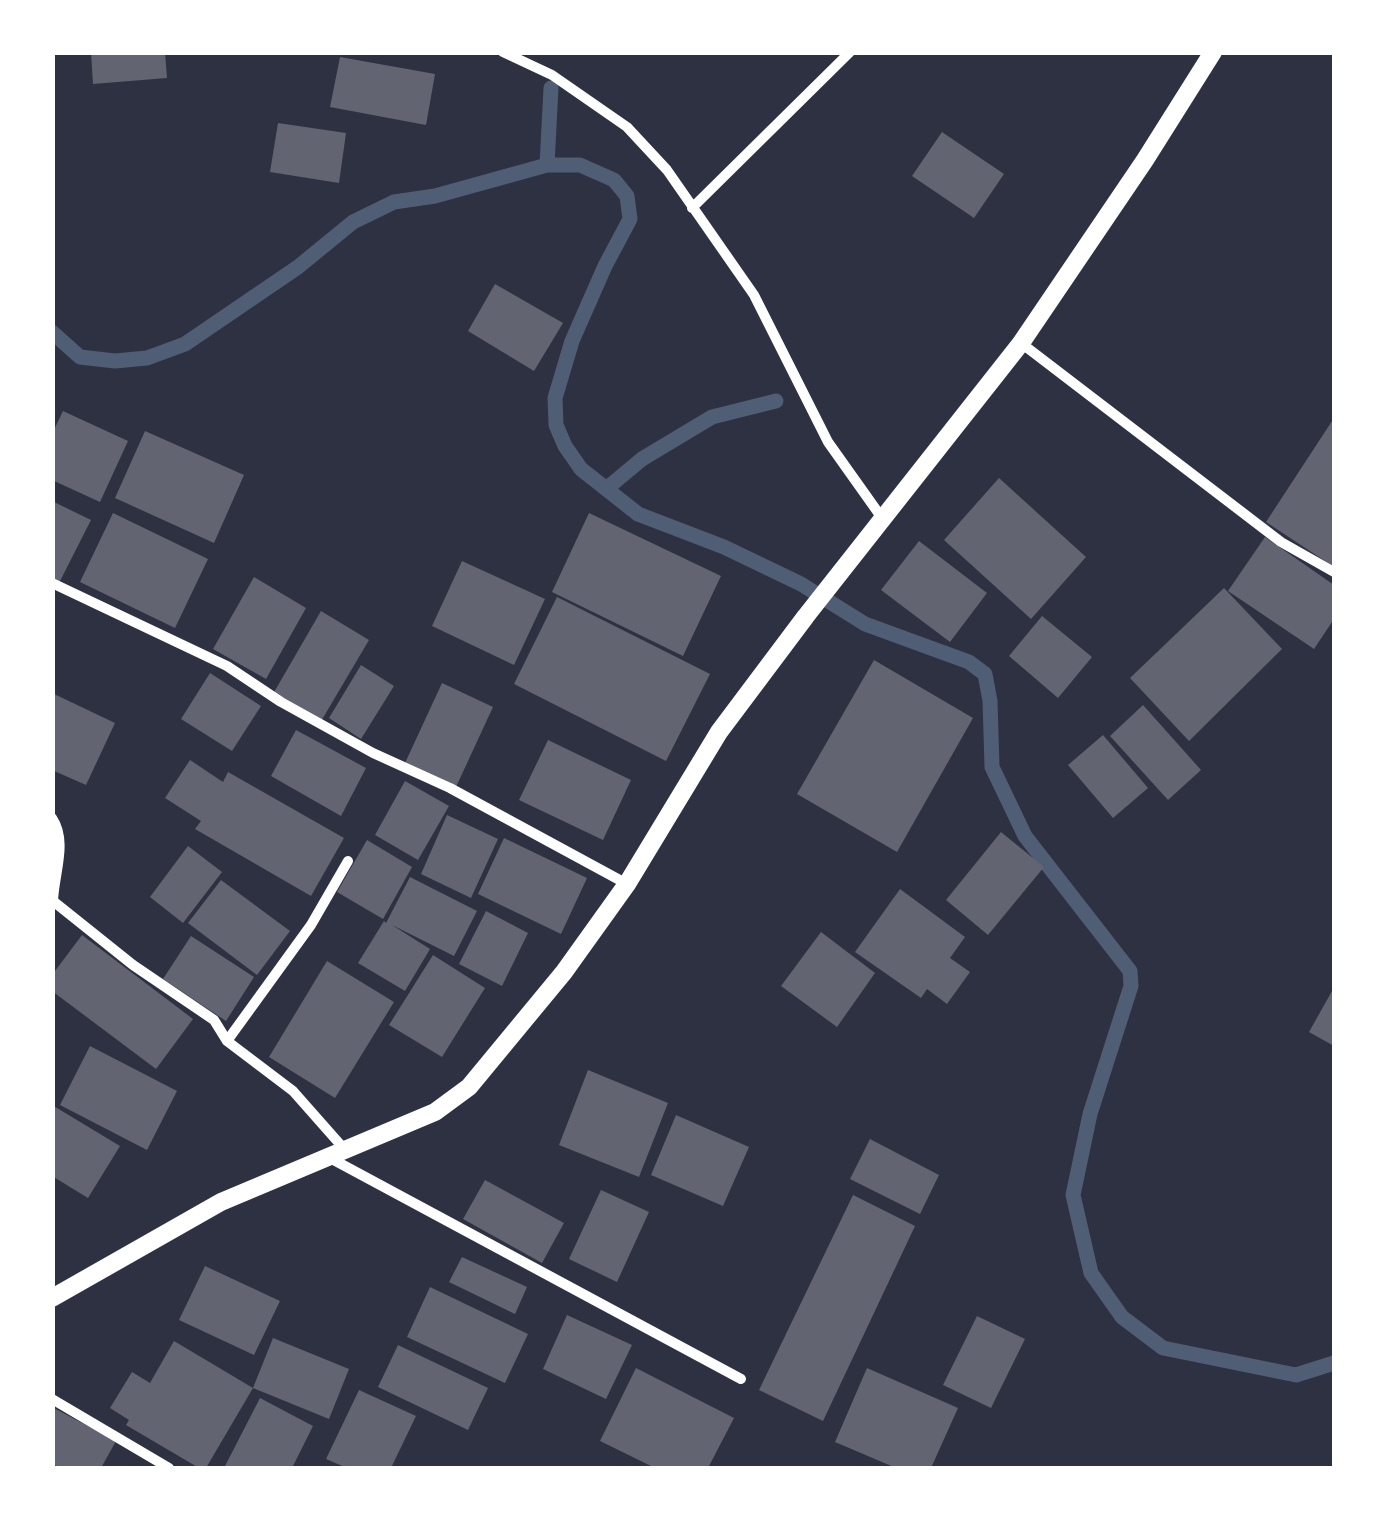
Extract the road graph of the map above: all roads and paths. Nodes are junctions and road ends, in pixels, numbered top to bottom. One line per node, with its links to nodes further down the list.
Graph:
1 (504, 52): 4 (street)
2 (850, 52): 4 (street)
3 (1213, 52): 5 (street)
4 (692, 208): 6 (street)
5 (1021, 343): 6 (street); 7 (street)
6 (882, 518): 11 (street)
7 (1334, 572)
8 (52, 583): 11 (street)
9 (52, 818): 12 (street)
10 (348, 861): 12 (street)
11 (627, 884): 13 (street)
12 (227, 1041): 13 (street)
13 (338, 1154): 14 (street); 15 (street)
14 (52, 1298)
15 (741, 1379)
16 (52, 1399): 17 (street)
17 (169, 1468)

